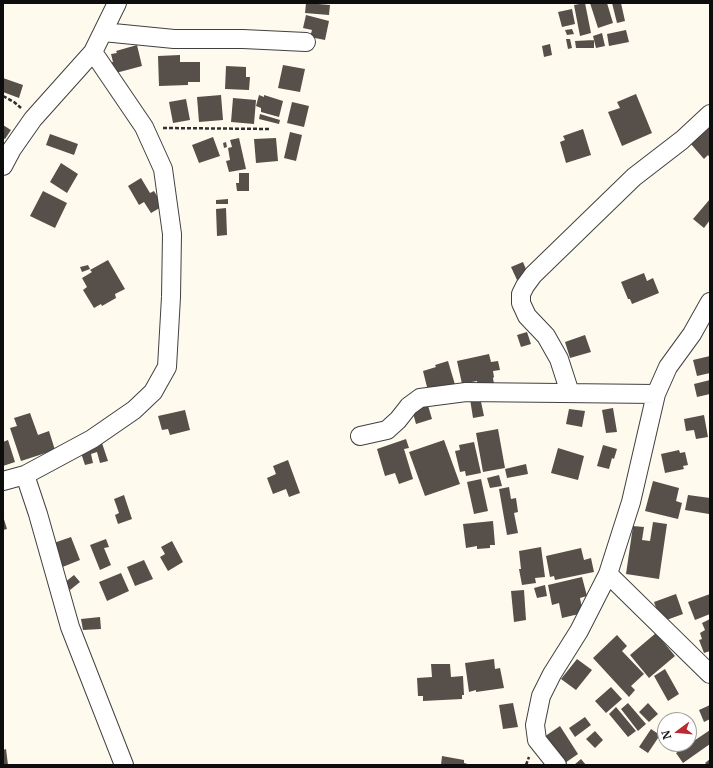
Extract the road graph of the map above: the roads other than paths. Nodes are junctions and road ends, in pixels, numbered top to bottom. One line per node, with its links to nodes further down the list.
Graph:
1 (117, 3): 2 (street)
2 (103, 32): 3 (street); 4 (street)
3 (306, 42)
4 (93, 52): 6 (street); 11 (street)
5 (710, 114): 8 (street)
6 (3, 166)
7 (710, 302): 9 (street)
8 (570, 393): 9 (street); 10 (street)
9 (656, 394): 13 (street)
10 (360, 436)
11 (24, 475): 12 (street); 15 (street)
12 (3, 481)
13 (608, 574): 14 (street); 16 (street)
14 (710, 674)
15 (124, 765)
16 (557, 765)

